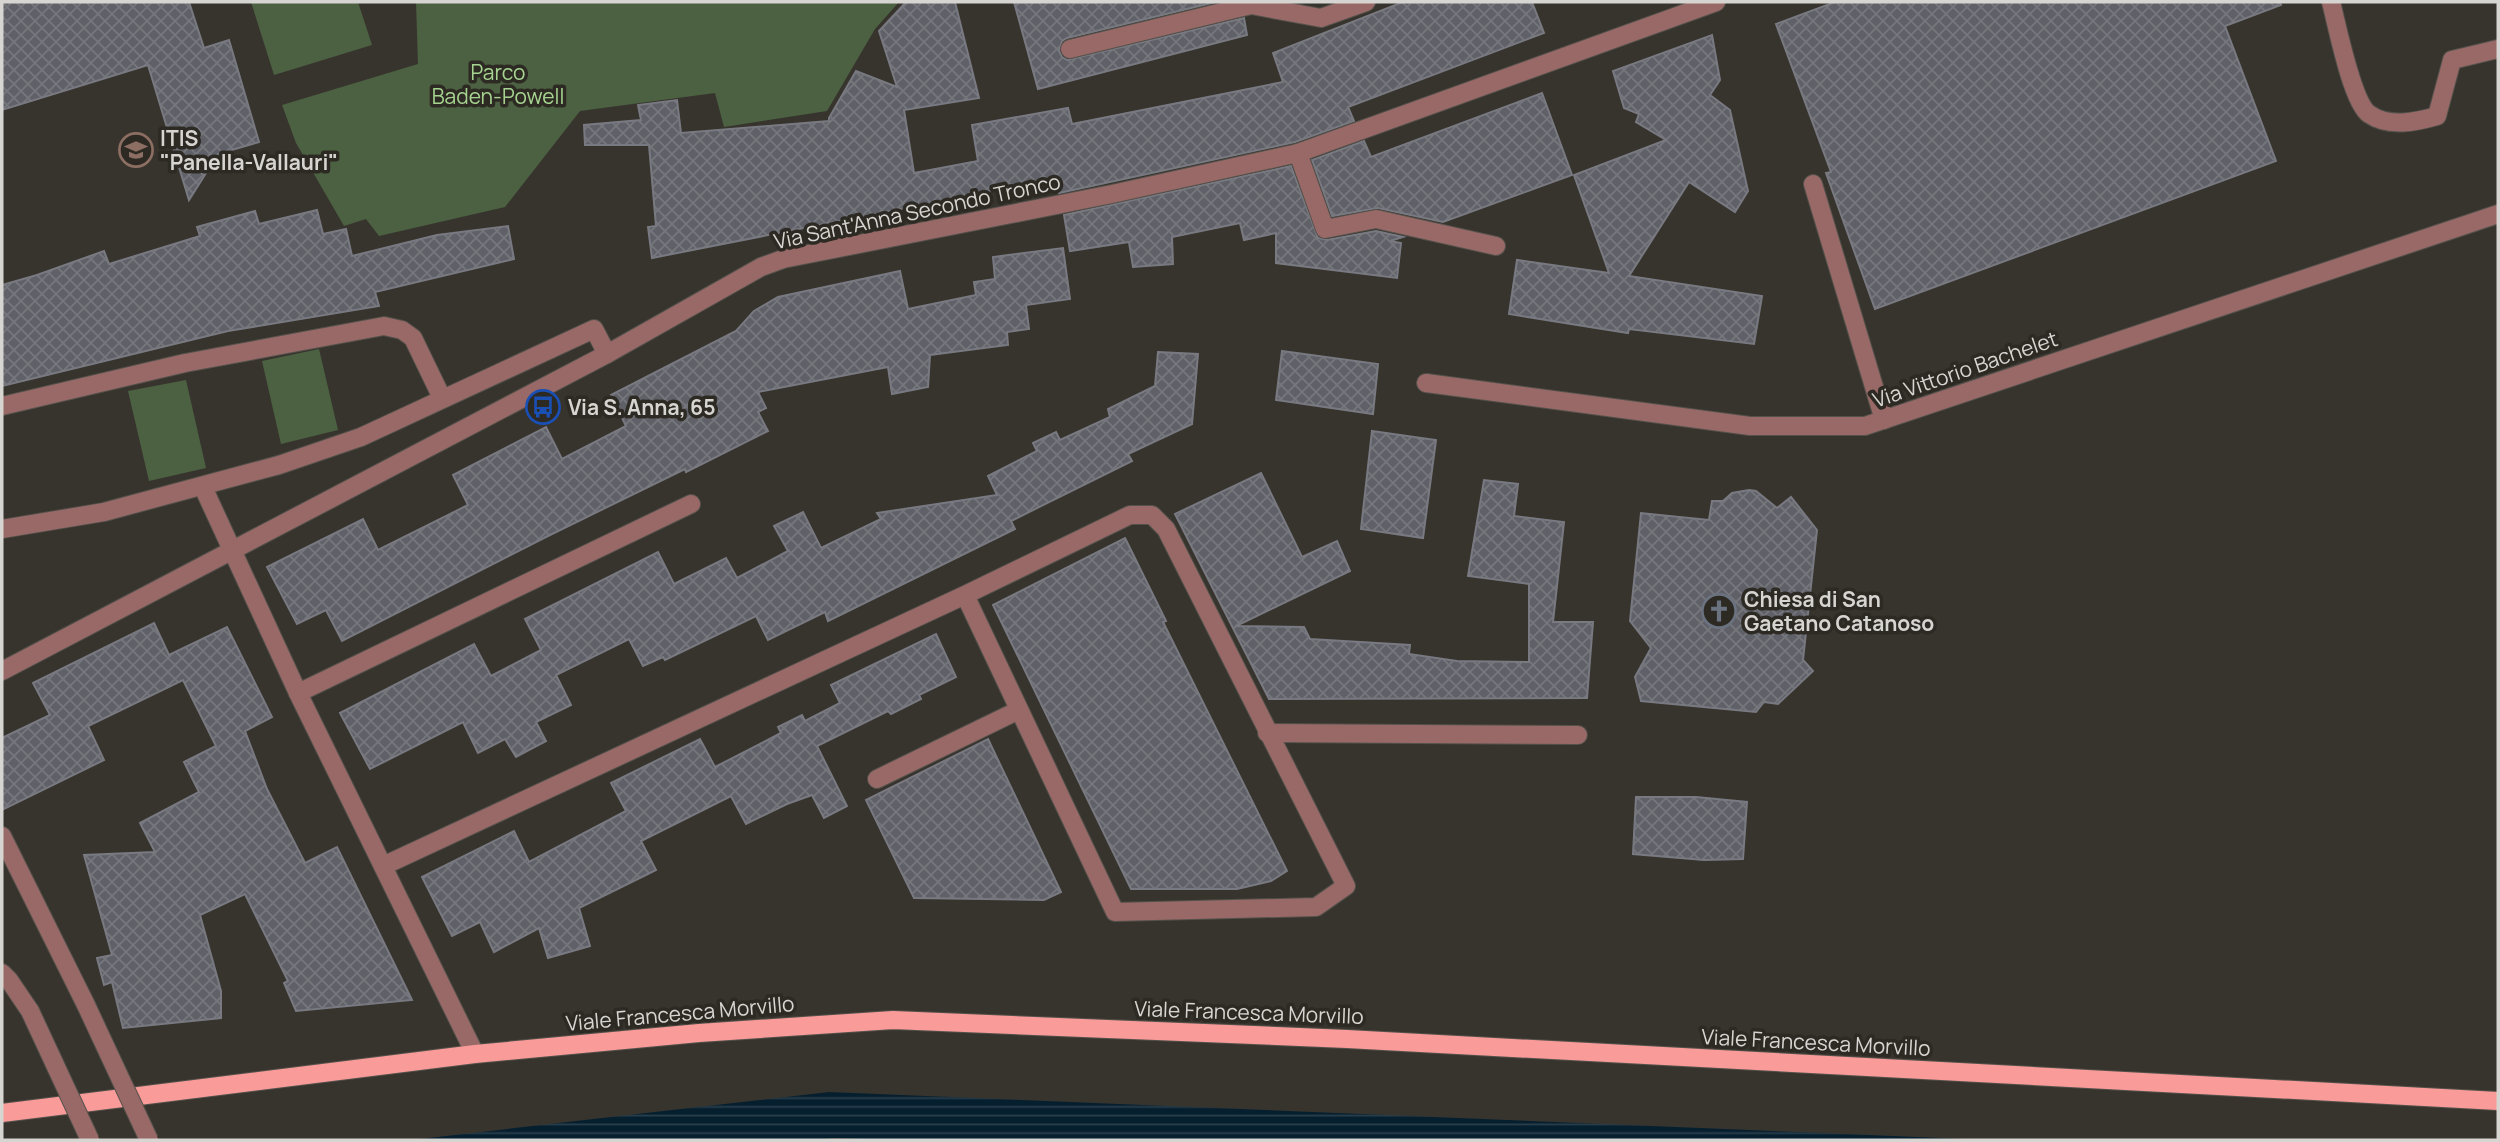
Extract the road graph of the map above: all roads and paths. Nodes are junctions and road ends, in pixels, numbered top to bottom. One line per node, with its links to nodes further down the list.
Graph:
1 (1366, 2): 4 (street)
2 (1714, 2): 6 (street, Via Sant'Anna Secondo Tronco)
3 (2332, 2): 5 (street)
4 (1070, 49)
5 (2498, 49)
6 (1298, 153): 9 (street); 10 (street, Via Sant'Anna Secondo Tronco)
7 (1813, 184): 14 (street)
8 (2498, 214): 14 (street, Via Vittorio Bachelet)
9 (1496, 246)
10 (607, 354): 12 (street); 18 (street, Via Sant'Anna Secondo Tronco)
11 (1426, 383): 14 (street, Via Vittorio Bachelet)
12 (442, 398): 13 (street); 15 (street)
13 (2, 406)
14 (1884, 420)
15 (203, 487): 17 (street); 18 (street)
16 (691, 504): 21 (street)
17 (2, 529)
18 (231, 551): 20 (street, Via Sant'Anna Secondo Tronco); 21 (street)
19 (965, 595): 22 (street); 23 (street); 27 (street)
20 (2, 671)
21 (298, 693): 27 (street)
22 (1019, 710): 23 (street); 25 (street)
23 (1267, 733): 24 (street)
24 (1578, 735)
25 (877, 779)
26 (2, 836): 33 (street, bridge)
27 (383, 866): 29 (street)
28 (2, 973): 32 (street, bridge)
29 (475, 1054): 30 (main road, Viale Francesca Morvillo); 31 (main road, Viale Francesca Morvillo)
30 (2498, 1101)
31 (2, 1114)
32 (90, 1140)
33 (149, 1140)

